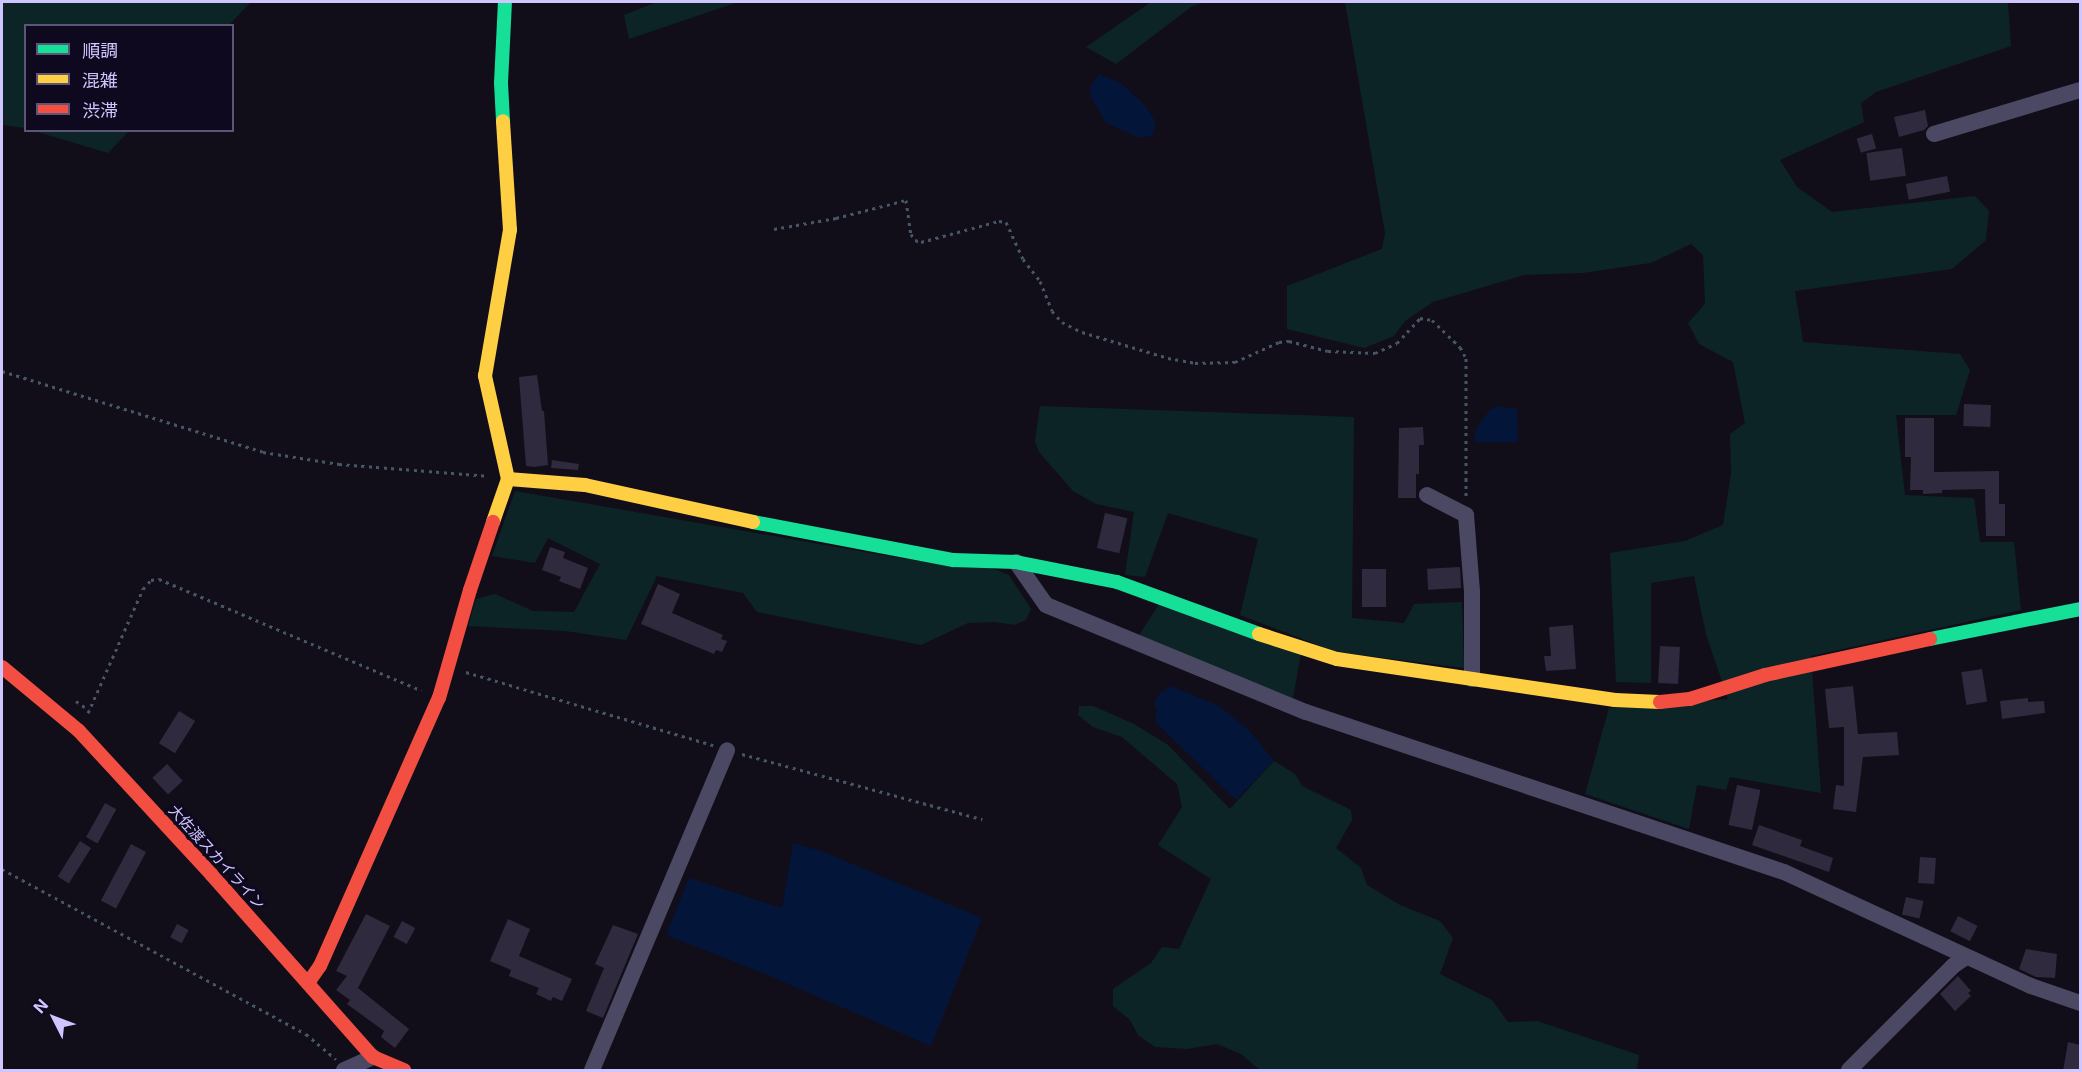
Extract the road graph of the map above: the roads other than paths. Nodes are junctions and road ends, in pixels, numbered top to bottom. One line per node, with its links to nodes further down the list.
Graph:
1 (505, 2): 4 (street)
2 (2080, 90): 3 (street)
3 (1934, 134)
4 (508, 479): 6 (street); 12 (street)
5 (1427, 495): 9 (street)
6 (1016, 562): 9 (street); 11 (street)
7 (2080, 609): 9 (street)
8 (2, 667): 12 (street, 大佐渡スカイライン)
9 (1472, 679)
10 (727, 750): 17 (street)
11 (1966, 957): 13 (street); 18 (street)
12 (308, 983): 14 (street, 大佐渡スカイライン)
13 (2080, 1003)
14 (373, 1057): 15 (street); 16 (street, 大佐渡スカイライン)
15 (346, 1070)
16 (404, 1071)
17 (592, 1071)
18 (1849, 1071)

